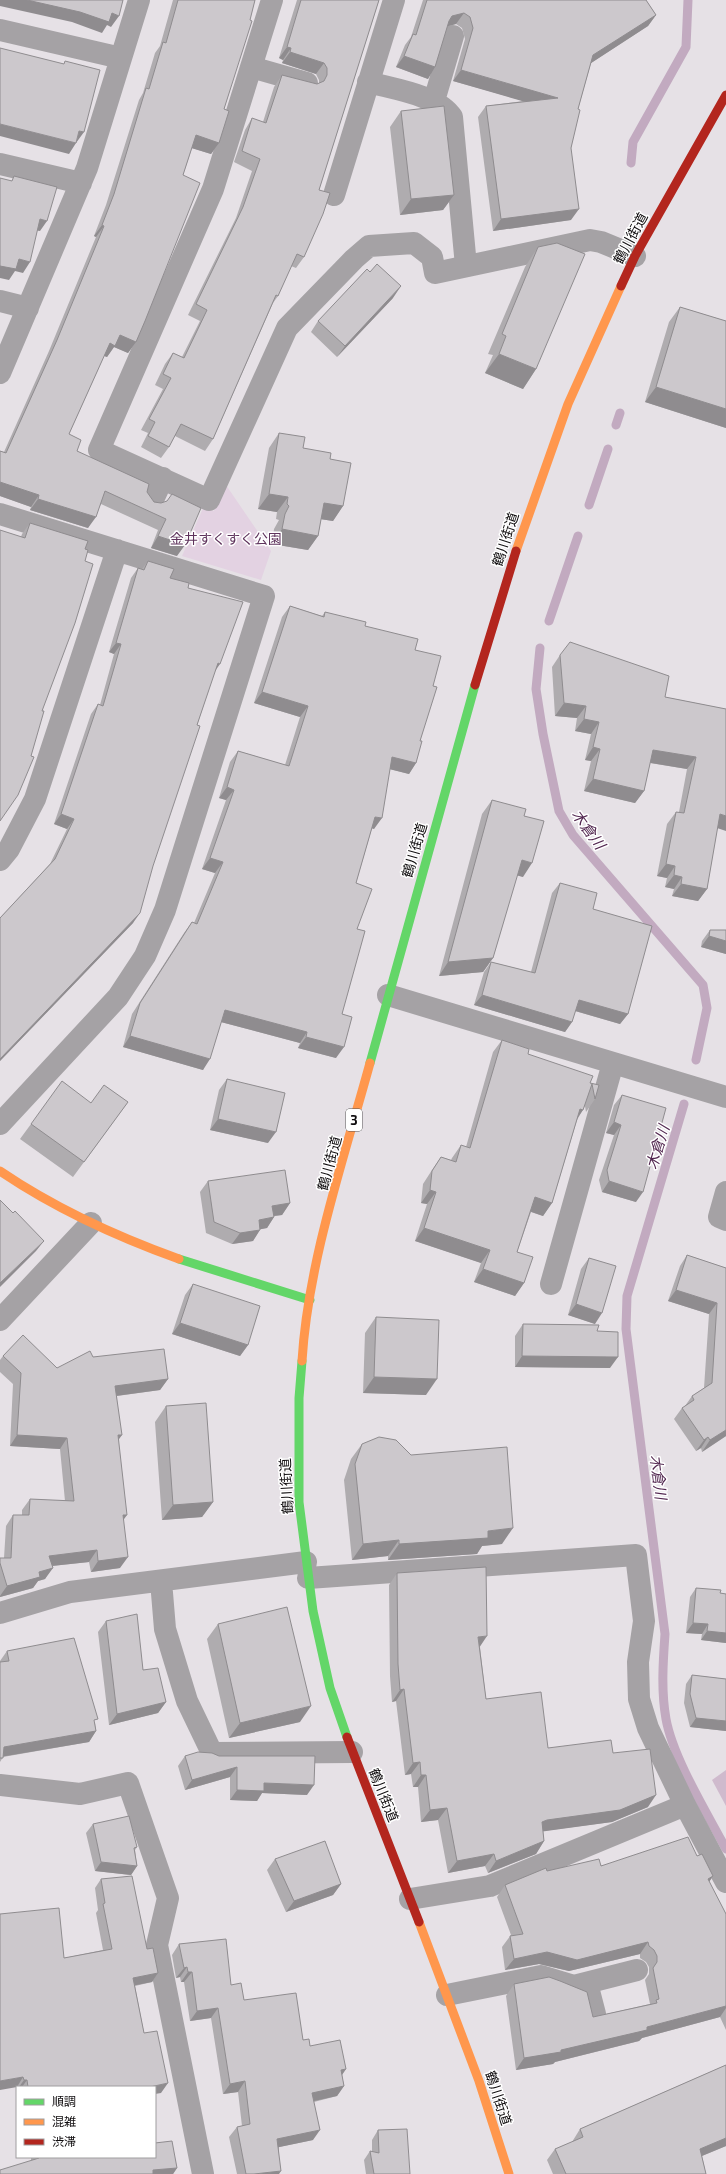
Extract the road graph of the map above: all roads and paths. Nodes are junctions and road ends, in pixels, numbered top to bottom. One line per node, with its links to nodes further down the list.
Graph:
1 (139, 0): 6 (street)
2 (272, 0): 7 (street)
3 (394, 0): 8 (street)
4 (0, 30): 6 (street)
5 (453, 36): 11 (street)
6 (121, 58): 13 (street)
7 (251, 67): 9 (street); 20 (street)
8 (368, 82): 11 (street); 14 (street)
9 (307, 83)
10 (726, 95): 15 (main road, 鶴川街道 / 3)
11 (434, 101): 16 (street)
12 (0, 164): 13 (street)
13 (81, 183): 18 (street)
14 (334, 195)
15 (635, 256): 16 (street); 25 (main road, 鶴川街道 / 3)
16 (466, 266): 20 (street)
17 (0, 301): 18 (street)
18 (28, 308): 19 (street)
19 (0, 373)
20 (163, 478): 21 (street)
21 (152, 502)
22 (0, 514): 23 (street)
23 (117, 550): 24 (street); 28 (street)
24 (0, 860)
25 (388, 995): 26 (street); 34 (main road, 鶴川街道 / 3)
26 (613, 1063): 27 (street); 33 (street)
27 (726, 1097)
28 (0, 1124)
29 (0, 1171): 32 (main road)
30 (726, 1192): 31 (street)
31 (726, 1220)
32 (91, 1223): 34 (main road); 35 (street)
33 (551, 1284)
34 (310, 1300): 36 (main road, 鶴川街道 / 3)
35 (0, 1320)
36 (307, 1570): 37 (street); 39 (main road, 鶴川街道 / 3); 41 (street)
37 (161, 1581): 38 (street); 39 (street)
38 (0, 1613)
39 (352, 1752): 43 (main road, 鶴川街道 / 3)
40 (0, 1785): 48 (street)
41 (685, 1805): 42 (street); 43 (street)
42 (726, 1882)
43 (410, 1899): 46 (main road, 鶴川街道 / 3)
44 (637, 1970): 45 (street)
45 (587, 1983): 46 (street); 47 (street)
46 (447, 1995): 49 (main road, 鶴川街道 / 3)
47 (595, 2014)
48 (203, 2174)
49 (509, 2174)

